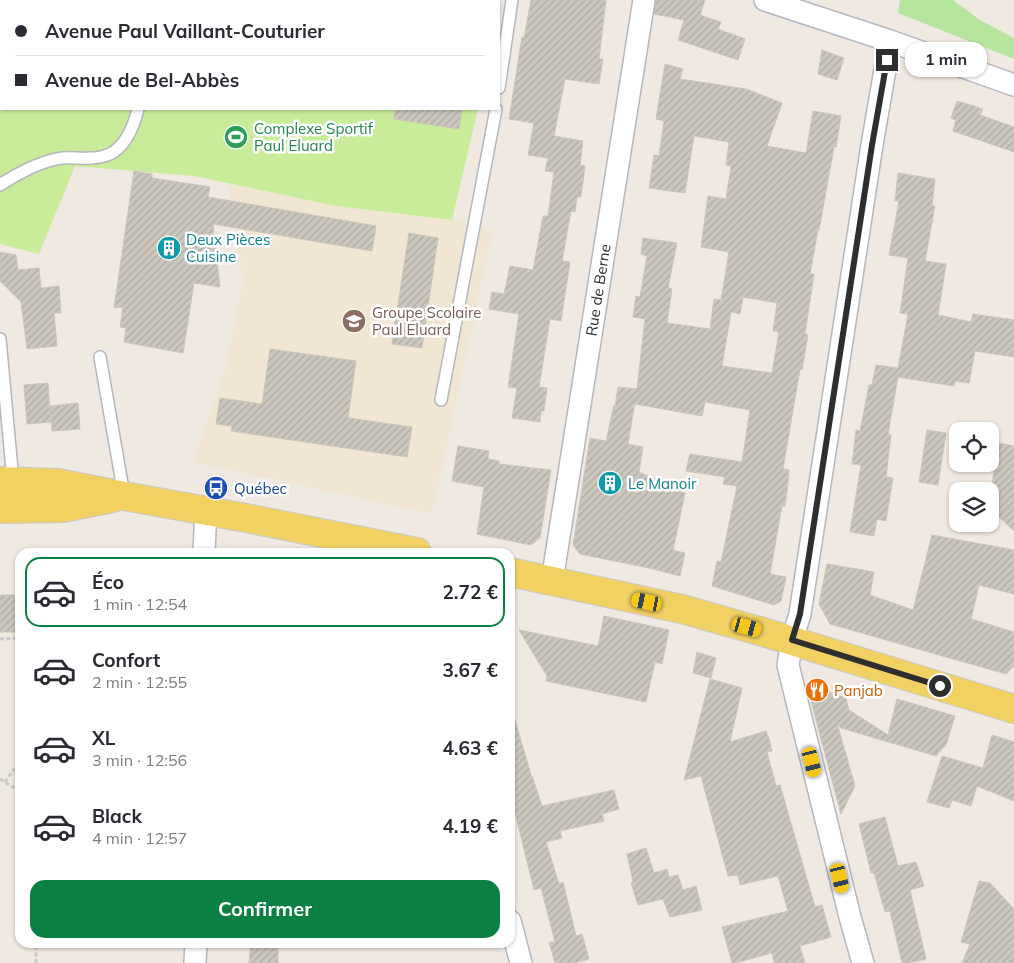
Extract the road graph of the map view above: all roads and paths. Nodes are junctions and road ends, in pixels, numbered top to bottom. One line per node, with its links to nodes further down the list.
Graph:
1 (512, 0): 5 (lane)
2 (644, 0): 20 (street, Rue de Berne)
3 (765, 0): 4 (street)
4 (890, 41): 6 (street); 23 (street)
5 (500, 81)
6 (1014, 85)
7 (138, 110): 9 (lane)
8 (496, 110): 12 (lane)
9 (0, 185)
10 (0, 338): 13 (lane)
11 (100, 357): 14 (lane)
12 (441, 400)
13 (6, 481): 14 (main road)
14 (124, 496): 15 (main road); 16 (main road)
15 (0, 509)
16 (206, 510): 17 (street); 18 (main road)
17 (204, 548)
18 (395, 548)
19 (515, 573): 20 (main road)
20 (552, 581): 23 (main road)
21 (15, 638): 22 (path)
22 (0, 639)
23 (792, 640): 24 (main road); 35 (street)
24 (1014, 708)
25 (15, 768): 27 (path)
26 (0, 779): 27 (path)
27 (6, 782): 28 (path)
28 (15, 789)
29 (515, 940): 34 (street)
30 (36, 948): 32 (path)
31 (196, 948): 33 (street)
32 (36, 963)
33 (195, 963)
34 (521, 963)
35 (863, 963)

